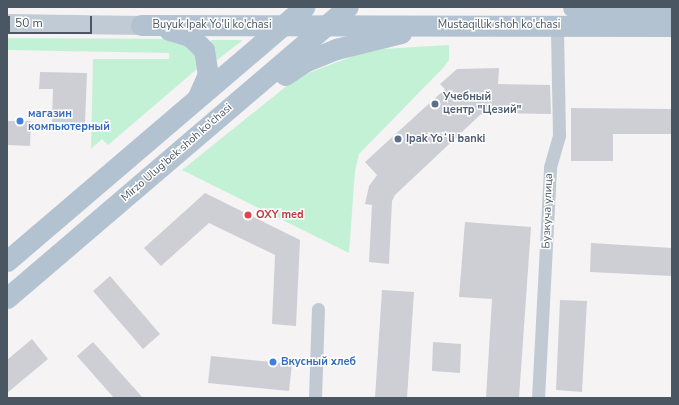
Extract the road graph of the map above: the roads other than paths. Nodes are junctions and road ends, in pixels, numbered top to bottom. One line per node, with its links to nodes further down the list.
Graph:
1 (304, 7): 7 (main road)
2 (348, 7): 8 (main road, Mirzo Ulug'bek shoh ko'chasi)
3 (573, 7): 4 (main road)
4 (672, 7)
5 (7, 23): 6 (main road, Buyuk Ipak Yo'li ko'chasi)
6 (141, 25): 7 (main road, Buyuk Ipak Yo'li ko'chasi); 12 (main road)
7 (283, 25): 8 (main road, Buyuk Ipak Yo'li ko'chasi); 12 (main road)
8 (327, 25): 9 (main road, Mustaqillik shoh ko'chasi); 13 (main road, Mirzo Ulug'bek shoh ko'chasi)
9 (434, 25): 10 (main road, Mustaqillik shoh ko'chasi); 13 (main road)
10 (557, 26): 11 (main road, Mustaqillik shoh ko'chasi); 18 (street, Бузкуча улица)
11 (672, 26)
12 (194, 101): 14 (main road)
13 (110, 210): 15 (main road, Mirzo Ulug'bek shoh ko'chasi)
14 (7, 261)
15 (7, 298)
16 (318, 308): 17 (street)
17 (315, 398)
18 (538, 398)

